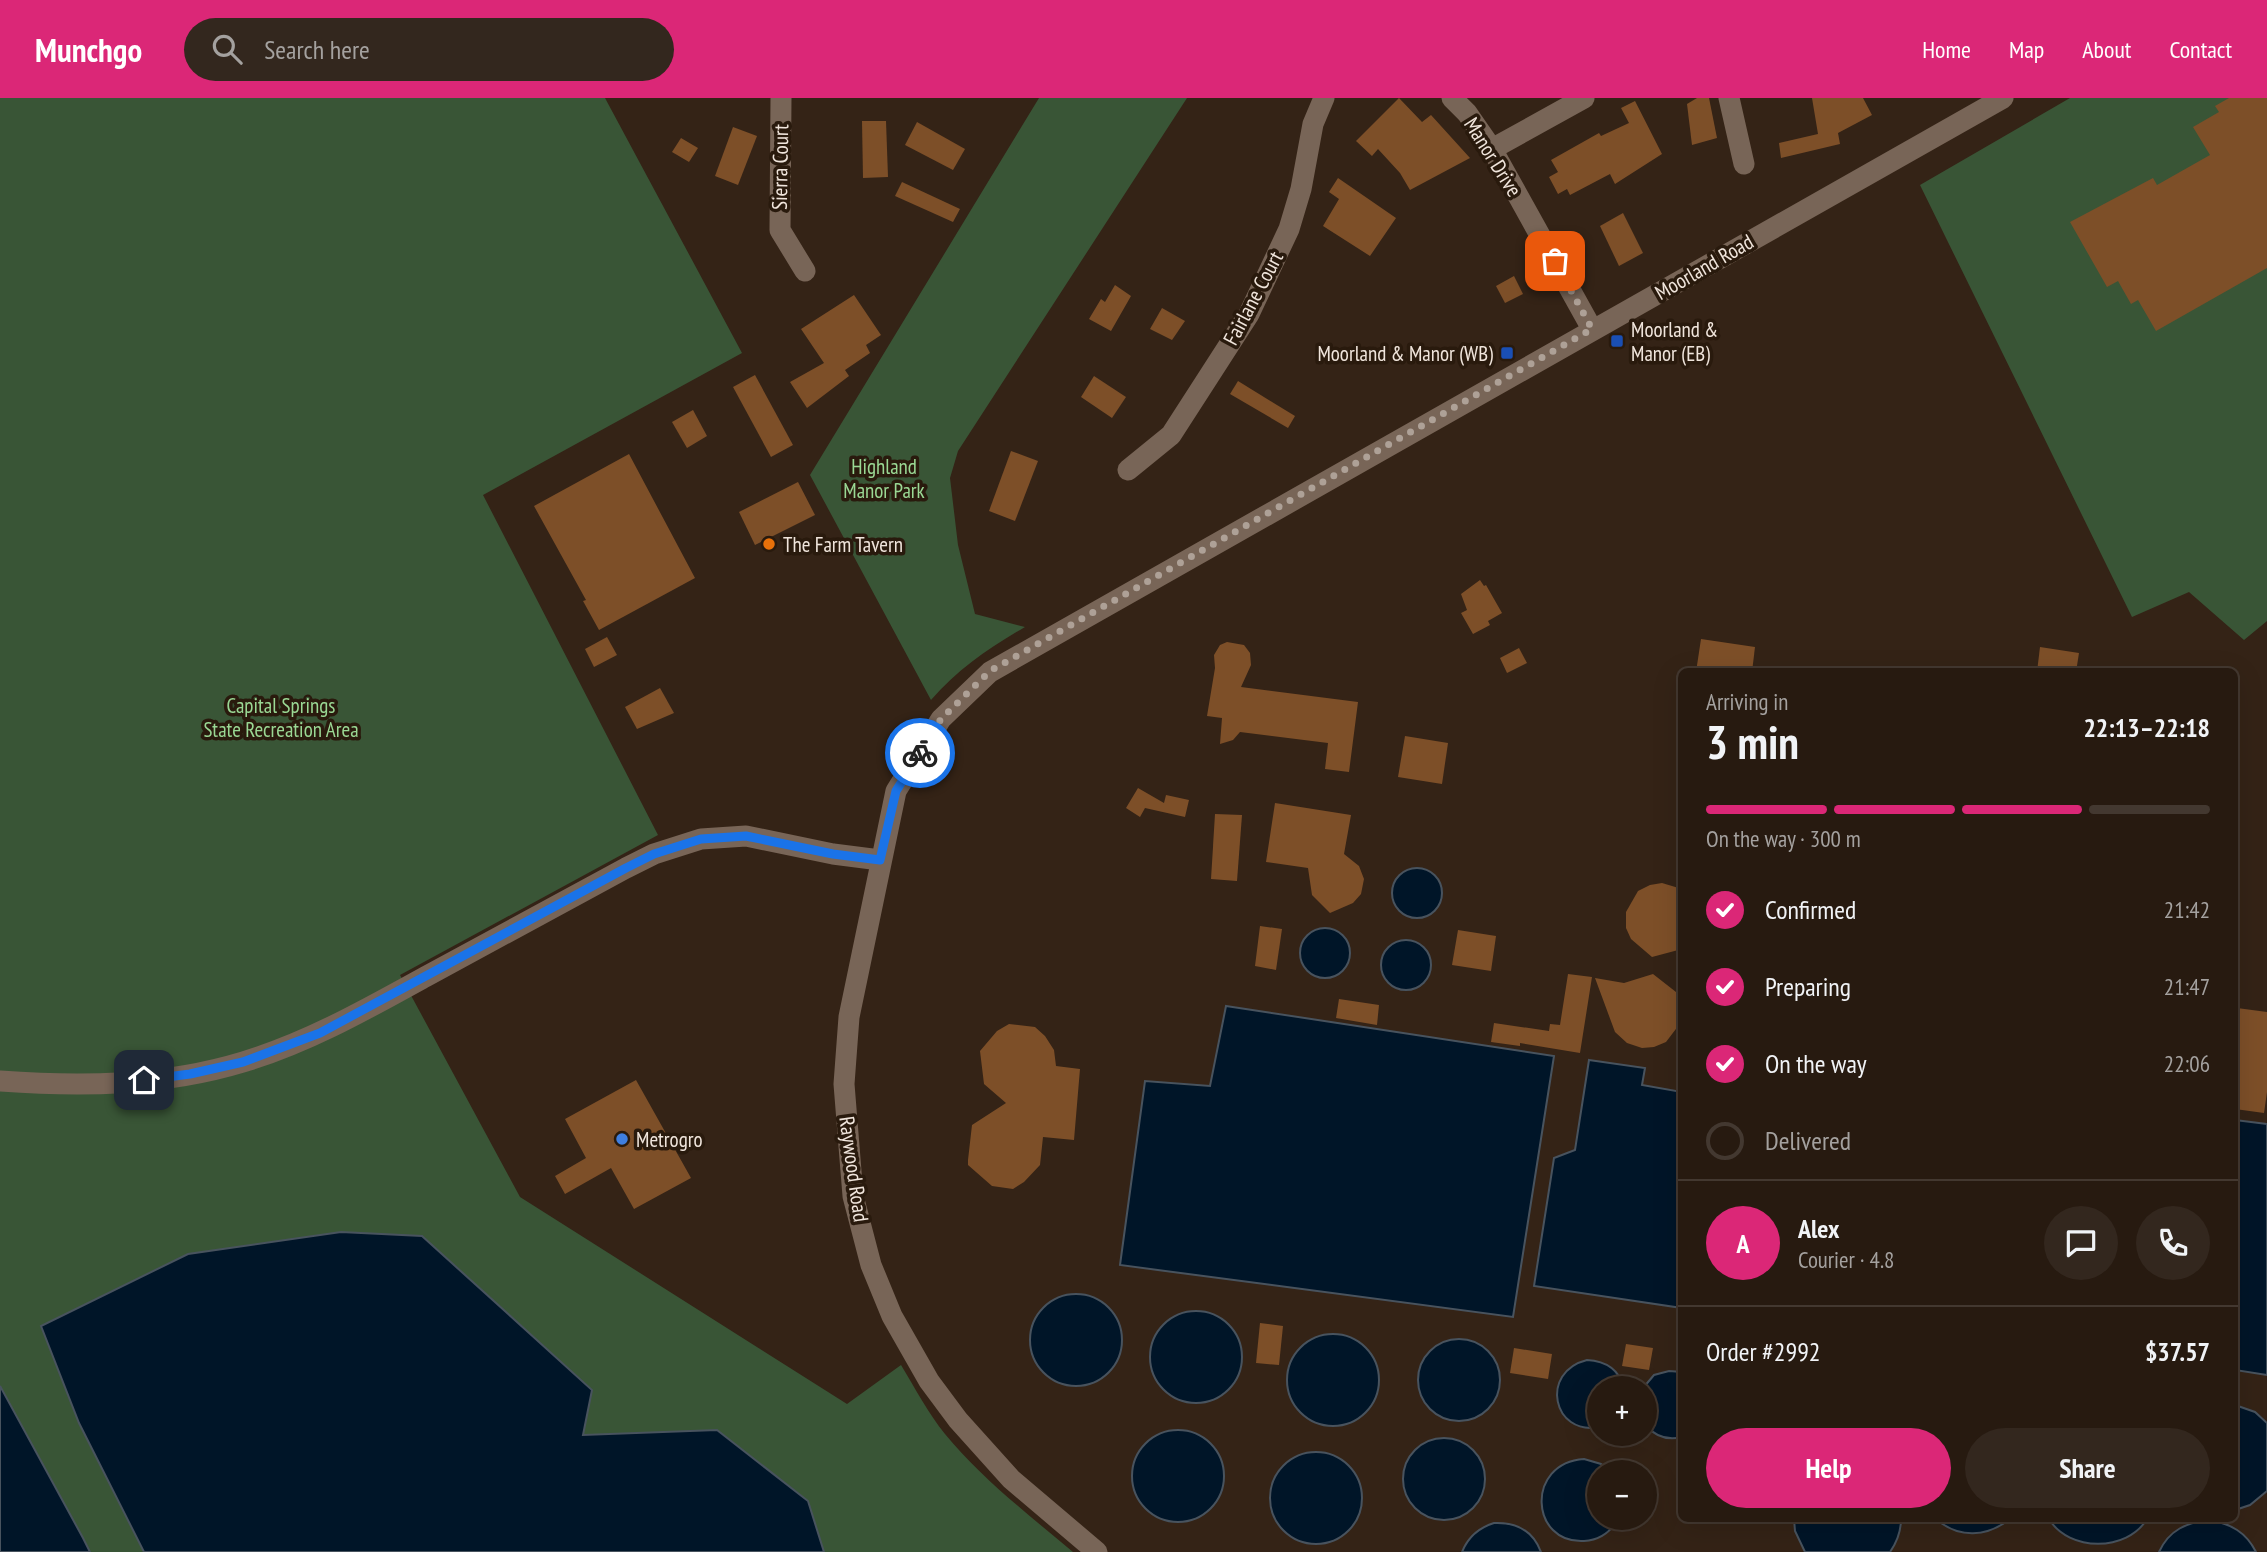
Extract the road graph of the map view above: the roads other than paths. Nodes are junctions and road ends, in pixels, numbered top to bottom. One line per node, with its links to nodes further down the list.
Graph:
1 (781, 98): 9 (street, Sierra Court)
2 (1324, 98): 11 (street, Fairlane Court)
3 (1452, 98): 7 (street, Manor Drive)
4 (1584, 98): 7 (street)
5 (1730, 98): 8 (street)
6 (2003, 98): 10 (street, Moorland Road)
7 (1492, 149): 10 (street, Manor Drive)
8 (1744, 164)
9 (804, 271)
10 (1592, 329): 12 (street, Moorland Road)
11 (1129, 470)
12 (941, 719): 13 (street, Raywood Road)
13 (880, 860): 14 (street); 15 (street, Raywood Road)
14 (0, 1081)
15 (1097, 1552)

